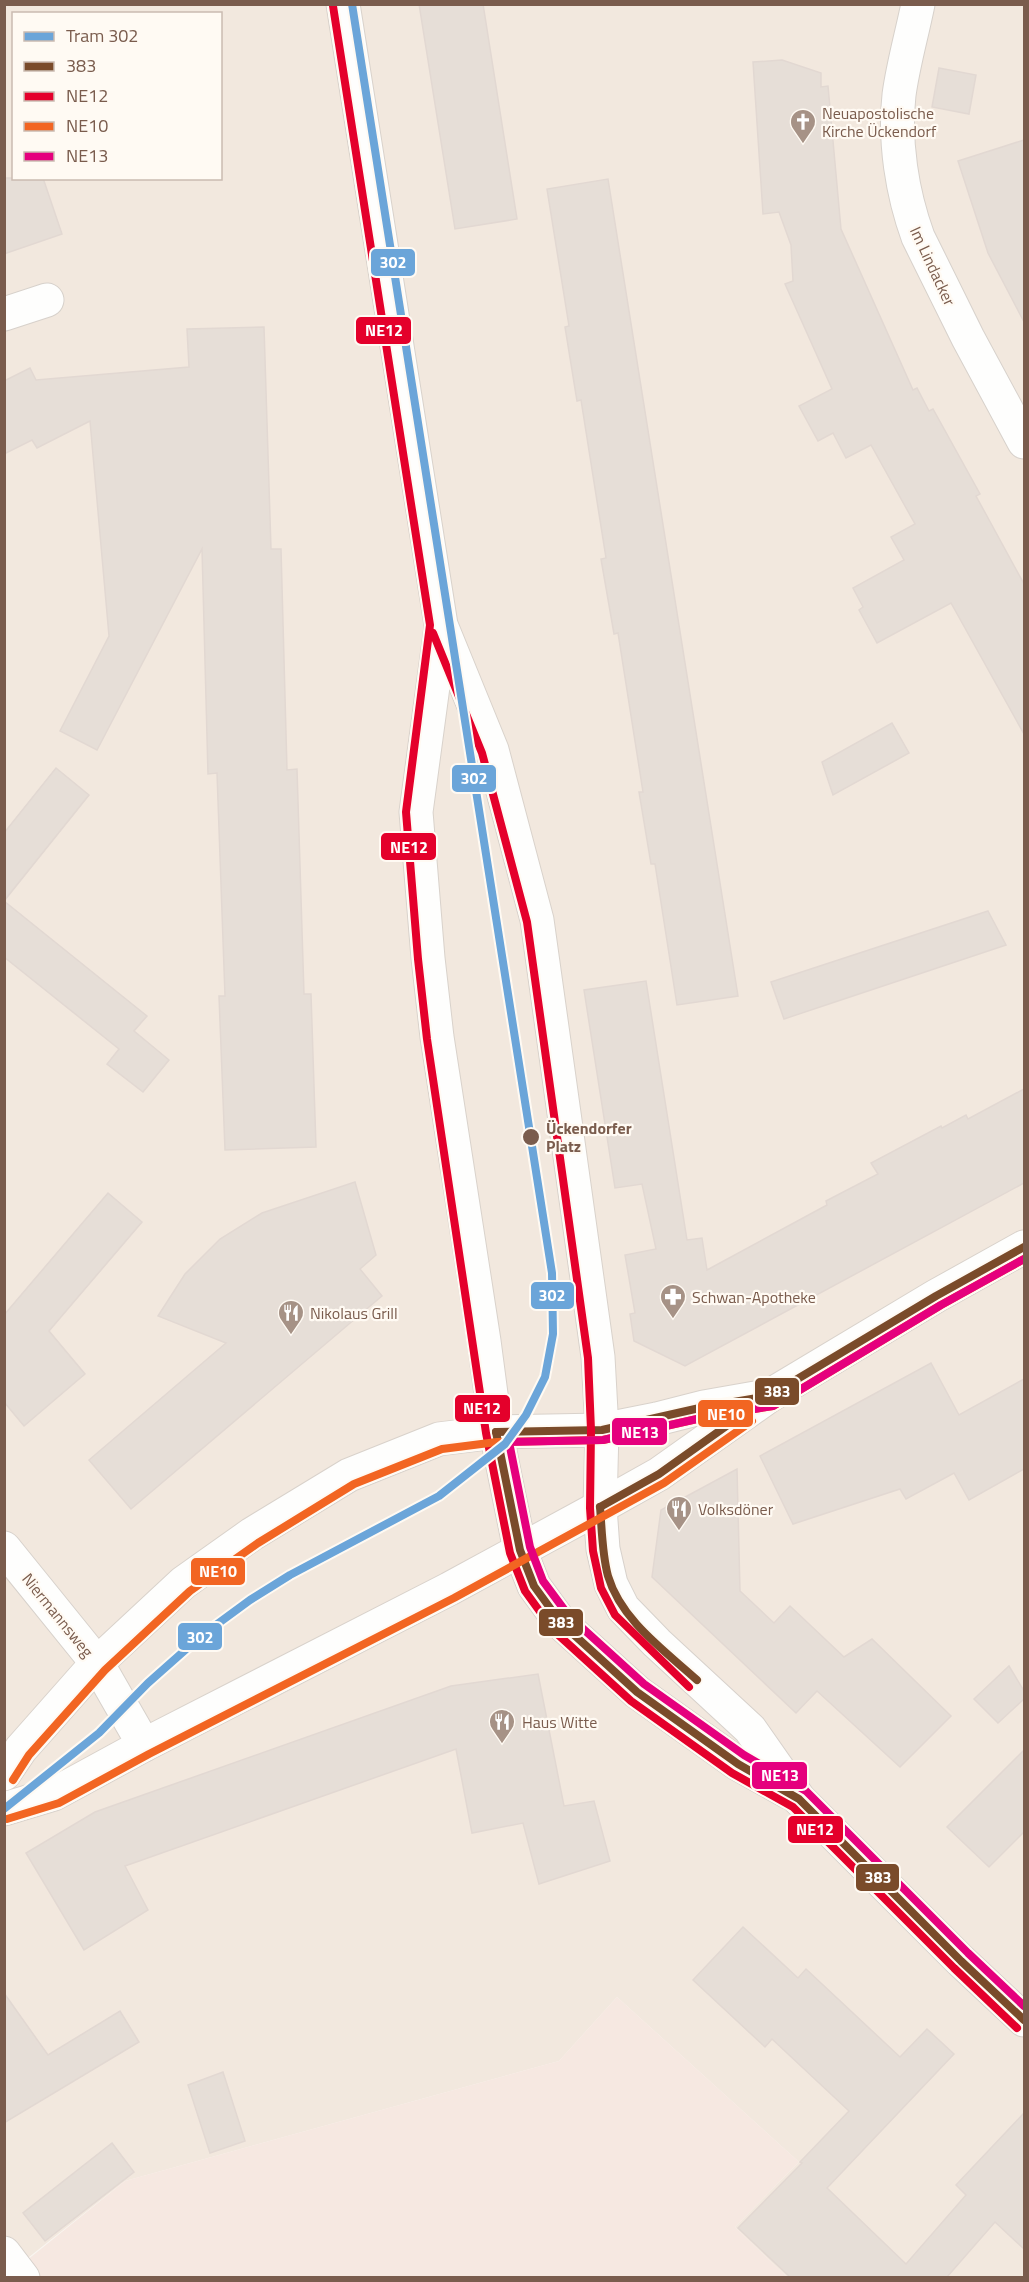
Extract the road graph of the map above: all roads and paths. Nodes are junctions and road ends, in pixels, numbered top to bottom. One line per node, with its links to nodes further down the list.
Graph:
1 (343, 4): 6 (main road)
2 (918, 4): 5 (main road, Im Lindacker)
3 (47, 300): 4 (main road)
4 (4, 314)
5 (1024, 442)
6 (441, 626): 9 (main road); 10 (main road)
7 (1024, 1247): 8 (main road)
8 (769, 1396): 9 (main road); 11 (main road)
9 (602, 1430): 10 (main road); 11 (main road)
10 (496, 1432): 13 (main road); 14 (main road)
11 (600, 1507): 13 (main road); 17 (main road)
12 (4, 1548): 14 (main road, Niermannsweg)
13 (520, 1550): 15 (main road); 17 (main road)
14 (97, 1663): 15 (main road, Niermannsweg); 16 (main road)
15 (144, 1745): 18 (main road)
16 (4, 1774)
17 (799, 1799): 19 (main road)
18 (4, 1809)
19 (1024, 2020)
20 (4, 2253): 21 (main road)
21 (23, 2277)

